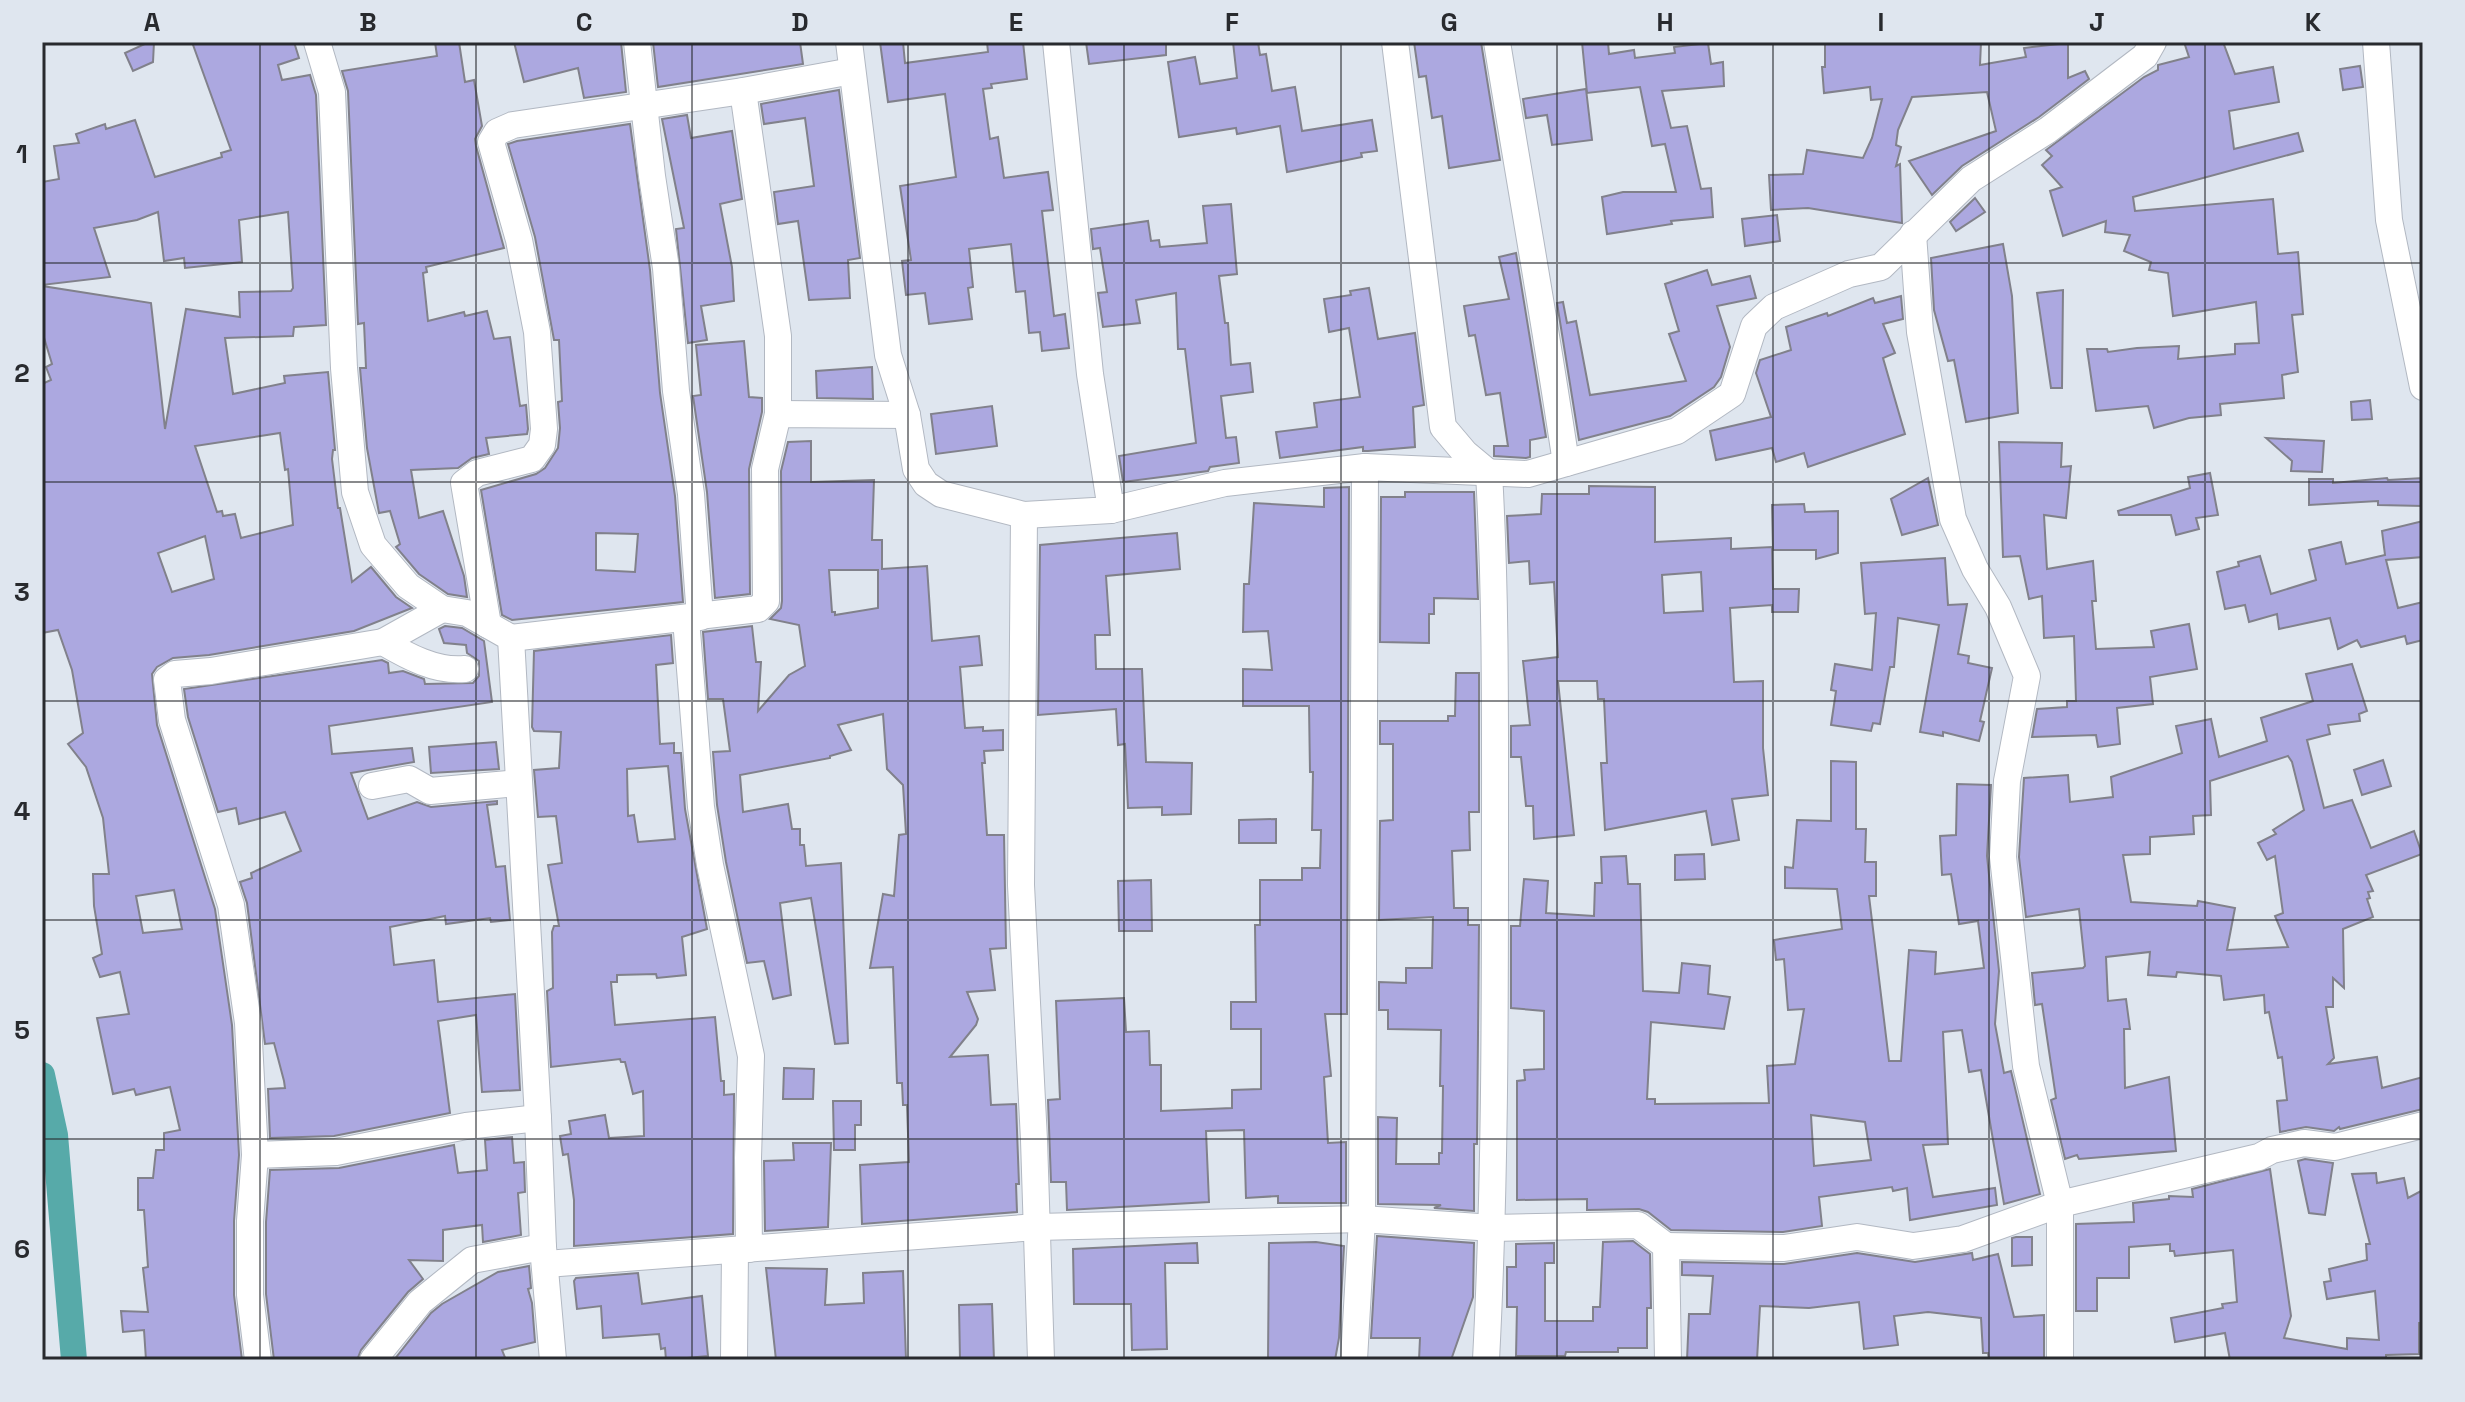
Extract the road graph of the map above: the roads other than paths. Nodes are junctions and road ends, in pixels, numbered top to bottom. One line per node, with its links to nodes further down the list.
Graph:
1 (317, 42): 21 (street)
2 (637, 42): 11 (street)
3 (849, 42): 9 (street)
4 (1056, 42): 19 (street)
5 (1395, 42): 18 (street)
6 (1497, 42): 16 (street)
7 (2153, 42): 12 (street)
8 (2376, 42): 13 (street)
9 (852, 71): 10 (street); 15 (street)
10 (743, 91): 11 (street); 14 (street)
11 (646, 104): 22 (street); 23 (street)
12 (1913, 234): 16 (street); 31 (street)
13 (2423, 387)
14 (778, 414): 15 (street); 22 (street)
15 (907, 415): 20 (street)
16 (1566, 463): 18 (street)
17 (1365, 467): 18 (street); 19 (street); 32 (street)
18 (1489, 473): 34 (street)
19 (1111, 510): 20 (street)
20 (1024, 515): 33 (street)
21 (442, 609): 23 (street); 24 (street)
22 (693, 618): 23 (street); 36 (street)
23 (499, 631): 26 (street)
24 (383, 642): 25 (street); 30 (street)
25 (465, 669)
26 (518, 783): 27 (street); 28 (street)
27 (372, 786)
28 (538, 1118): 30 (street); 37 (street)
29 (2423, 1125): 31 (street)
30 (255, 1155): 38 (street)
31 (2060, 1204): 35 (street); 46 (street)
32 (1362, 1219): 33 (street); 34 (street); 43 (street)
33 (1037, 1227): 36 (street); 42 (street)
34 (1493, 1228): 35 (street); 44 (street)
35 (1666, 1246): 45 (street)
36 (742, 1249): 37 (street); 41 (street)
37 (544, 1256): 39 (street); 40 (street)
38 (258, 1360)
39 (373, 1360)
40 (553, 1360)
41 (734, 1360)
42 (1041, 1360)
43 (1354, 1360)
44 (1486, 1360)
45 (1668, 1360)
46 (2060, 1360)

